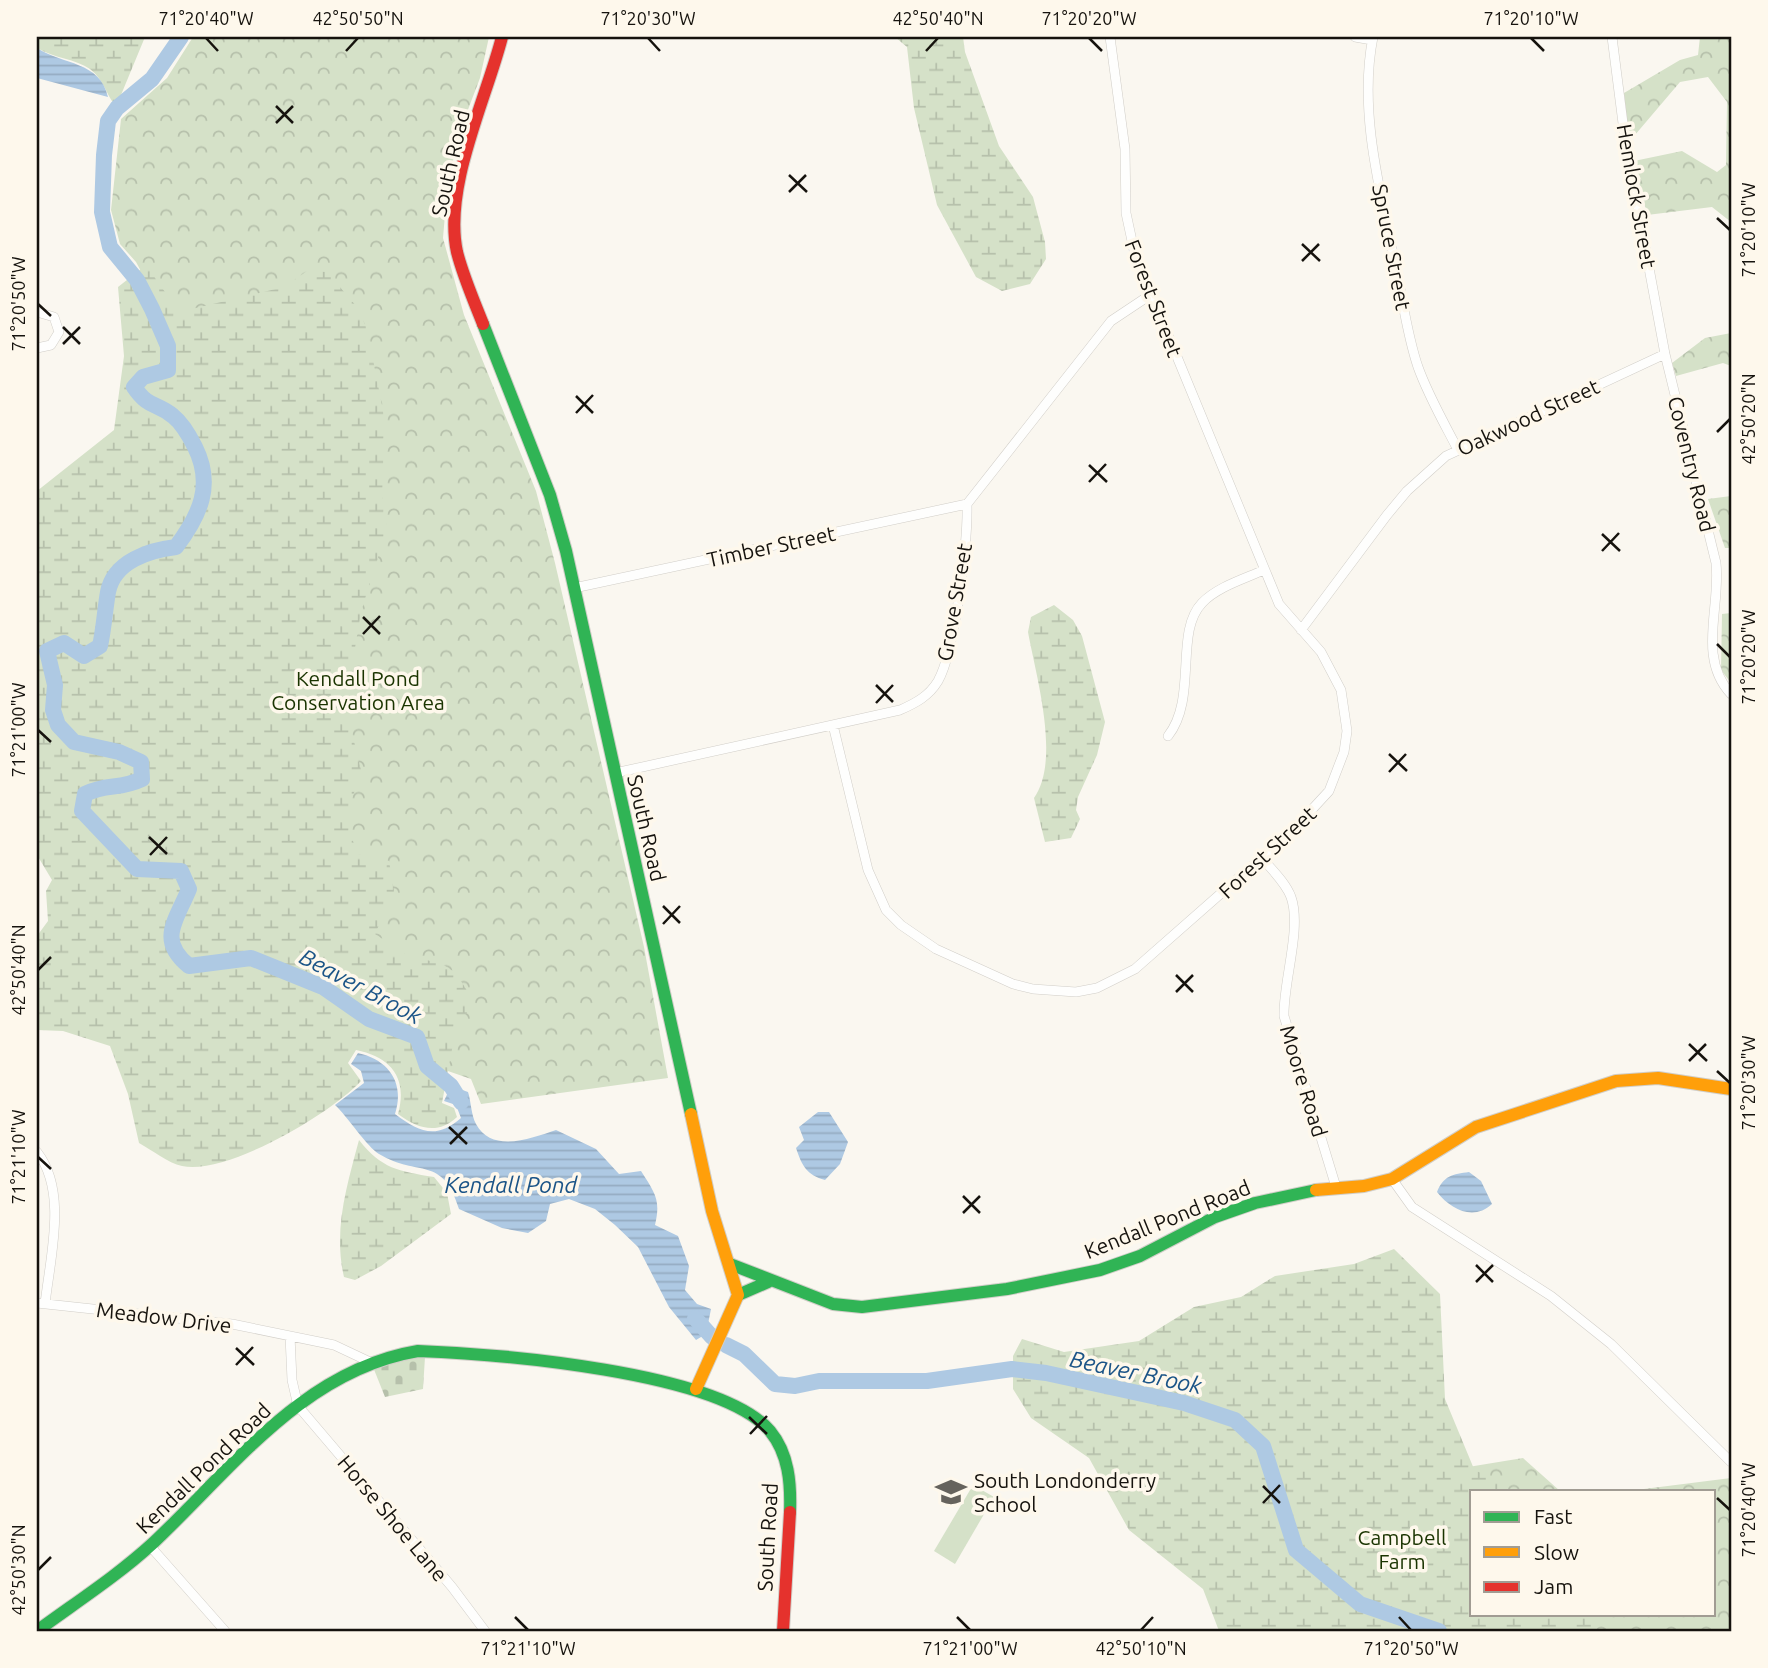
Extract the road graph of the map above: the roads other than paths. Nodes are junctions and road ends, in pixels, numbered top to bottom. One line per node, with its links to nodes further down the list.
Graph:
1 (502, 37): 13 (street, South Road)
2 (1110, 37): 6 (street, Forest Street)
3 (1355, 37): 5 (street)
4 (1612, 37): 9 (street, Hemlock Street)
5 (1372, 38): 10 (street, Spruce Street)
6 (1150, 295): 11 (street); 12 (street, Forest Street)
7 (37, 312): 8 (street)
8 (37, 348)
9 (1665, 354): 10 (street, Oakwood Street); 15 (street, Coventry Road)
10 (1457, 448): 14 (street, Oakwood Street)
11 (967, 504): 13 (street, Timber Street); 16 (street, Grove Street)
12 (1264, 570): 14 (street, Forest Street); 17 (street)
13 (574, 588): 18 (street, South Road)
14 (1301, 630): 19 (street, Forest Street)
15 (1731, 694)
16 (833, 725): 18 (street, Grove Street); 19 (street, Forest Street)
17 (1168, 736)
18 (615, 774): 24 (street, South Road)
19 (1262, 858): 23 (street, Moore Road)
20 (1731, 1089): 22 (street, Kendall Pond Road)
21 (37, 1152): 27 (street)
22 (1392, 1179): 23 (street, Kendall Pond Road); 32 (street)
23 (1336, 1187): 25 (street, Kendall Pond Road)
24 (730, 1264): 25 (street, Kendall Pond Road); 26 (street, South Road)
25 (768, 1282): 26 (street)
26 (738, 1295): 30 (street)
27 (41, 1304): 28 (street, Meadow Drive)
28 (290, 1336): 29 (street, Meadow Drive); 31 (street)
29 (368, 1361): 30 (street, Kendall Pond Road); 31 (street, Kendall Pond Road)
30 (696, 1389): 37 (street, South Road)
31 (298, 1406): 33 (street, Kendall Pond Road); 36 (street, Horse Shoe Lane)
32 (1731, 1462)
33 (150, 1546): 34 (street, Kendall Pond Road); 35 (street)
34 (37, 1631)
35 (225, 1631)
36 (485, 1631)
37 (783, 1631)

